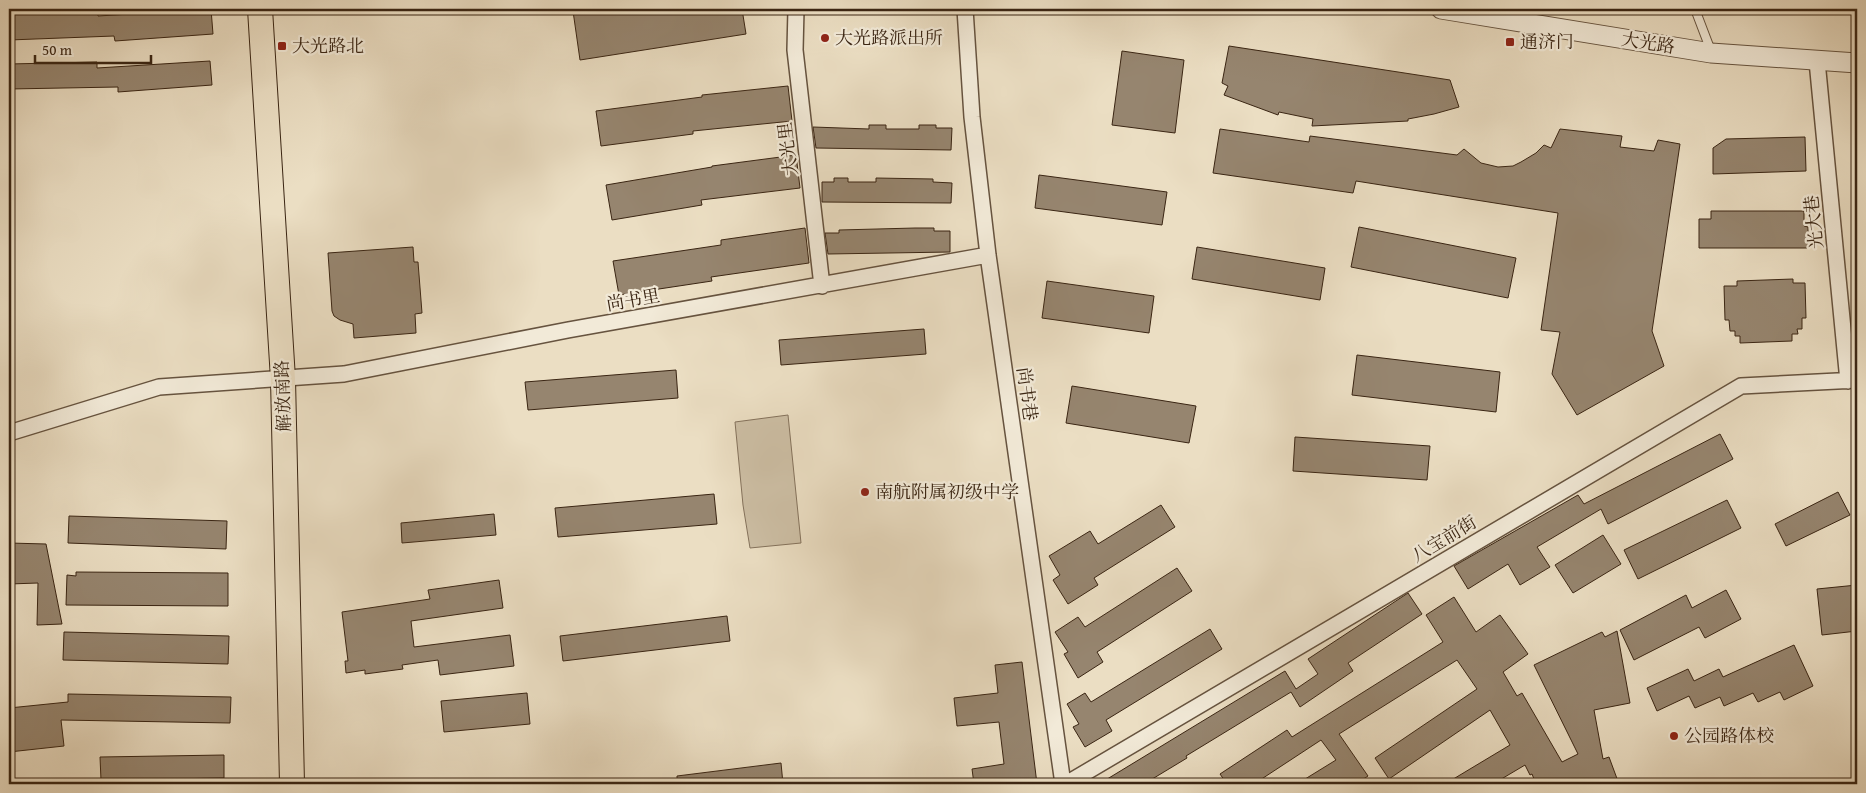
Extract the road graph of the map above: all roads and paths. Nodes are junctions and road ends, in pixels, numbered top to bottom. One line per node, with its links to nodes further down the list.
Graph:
1 (260, 9): 11 (street, 解放南路)
2 (796, 9): 10 (street, 大光里)
3 (964, 9): 9 (street, 尚书巷)
4 (1441, 9): 6 (street, 大光路)
5 (1695, 9): 6 (lane)
6 (1711, 53): 7 (street, 大光路)
7 (1817, 60): 8 (street, 大光路); 12 (street, 光大巷)
8 (1857, 63)
9 (988, 255): 10 (street, 尚书里); 15 (street, 尚书巷)
10 (822, 286): 11 (street, 尚书里)
11 (283, 379): 13 (street, 尚书里); 14 (street, 解放南路)
12 (1853, 381): 15 (street, 八宝前街)
13 (9, 433)
14 (292, 784)
15 (1065, 784)

